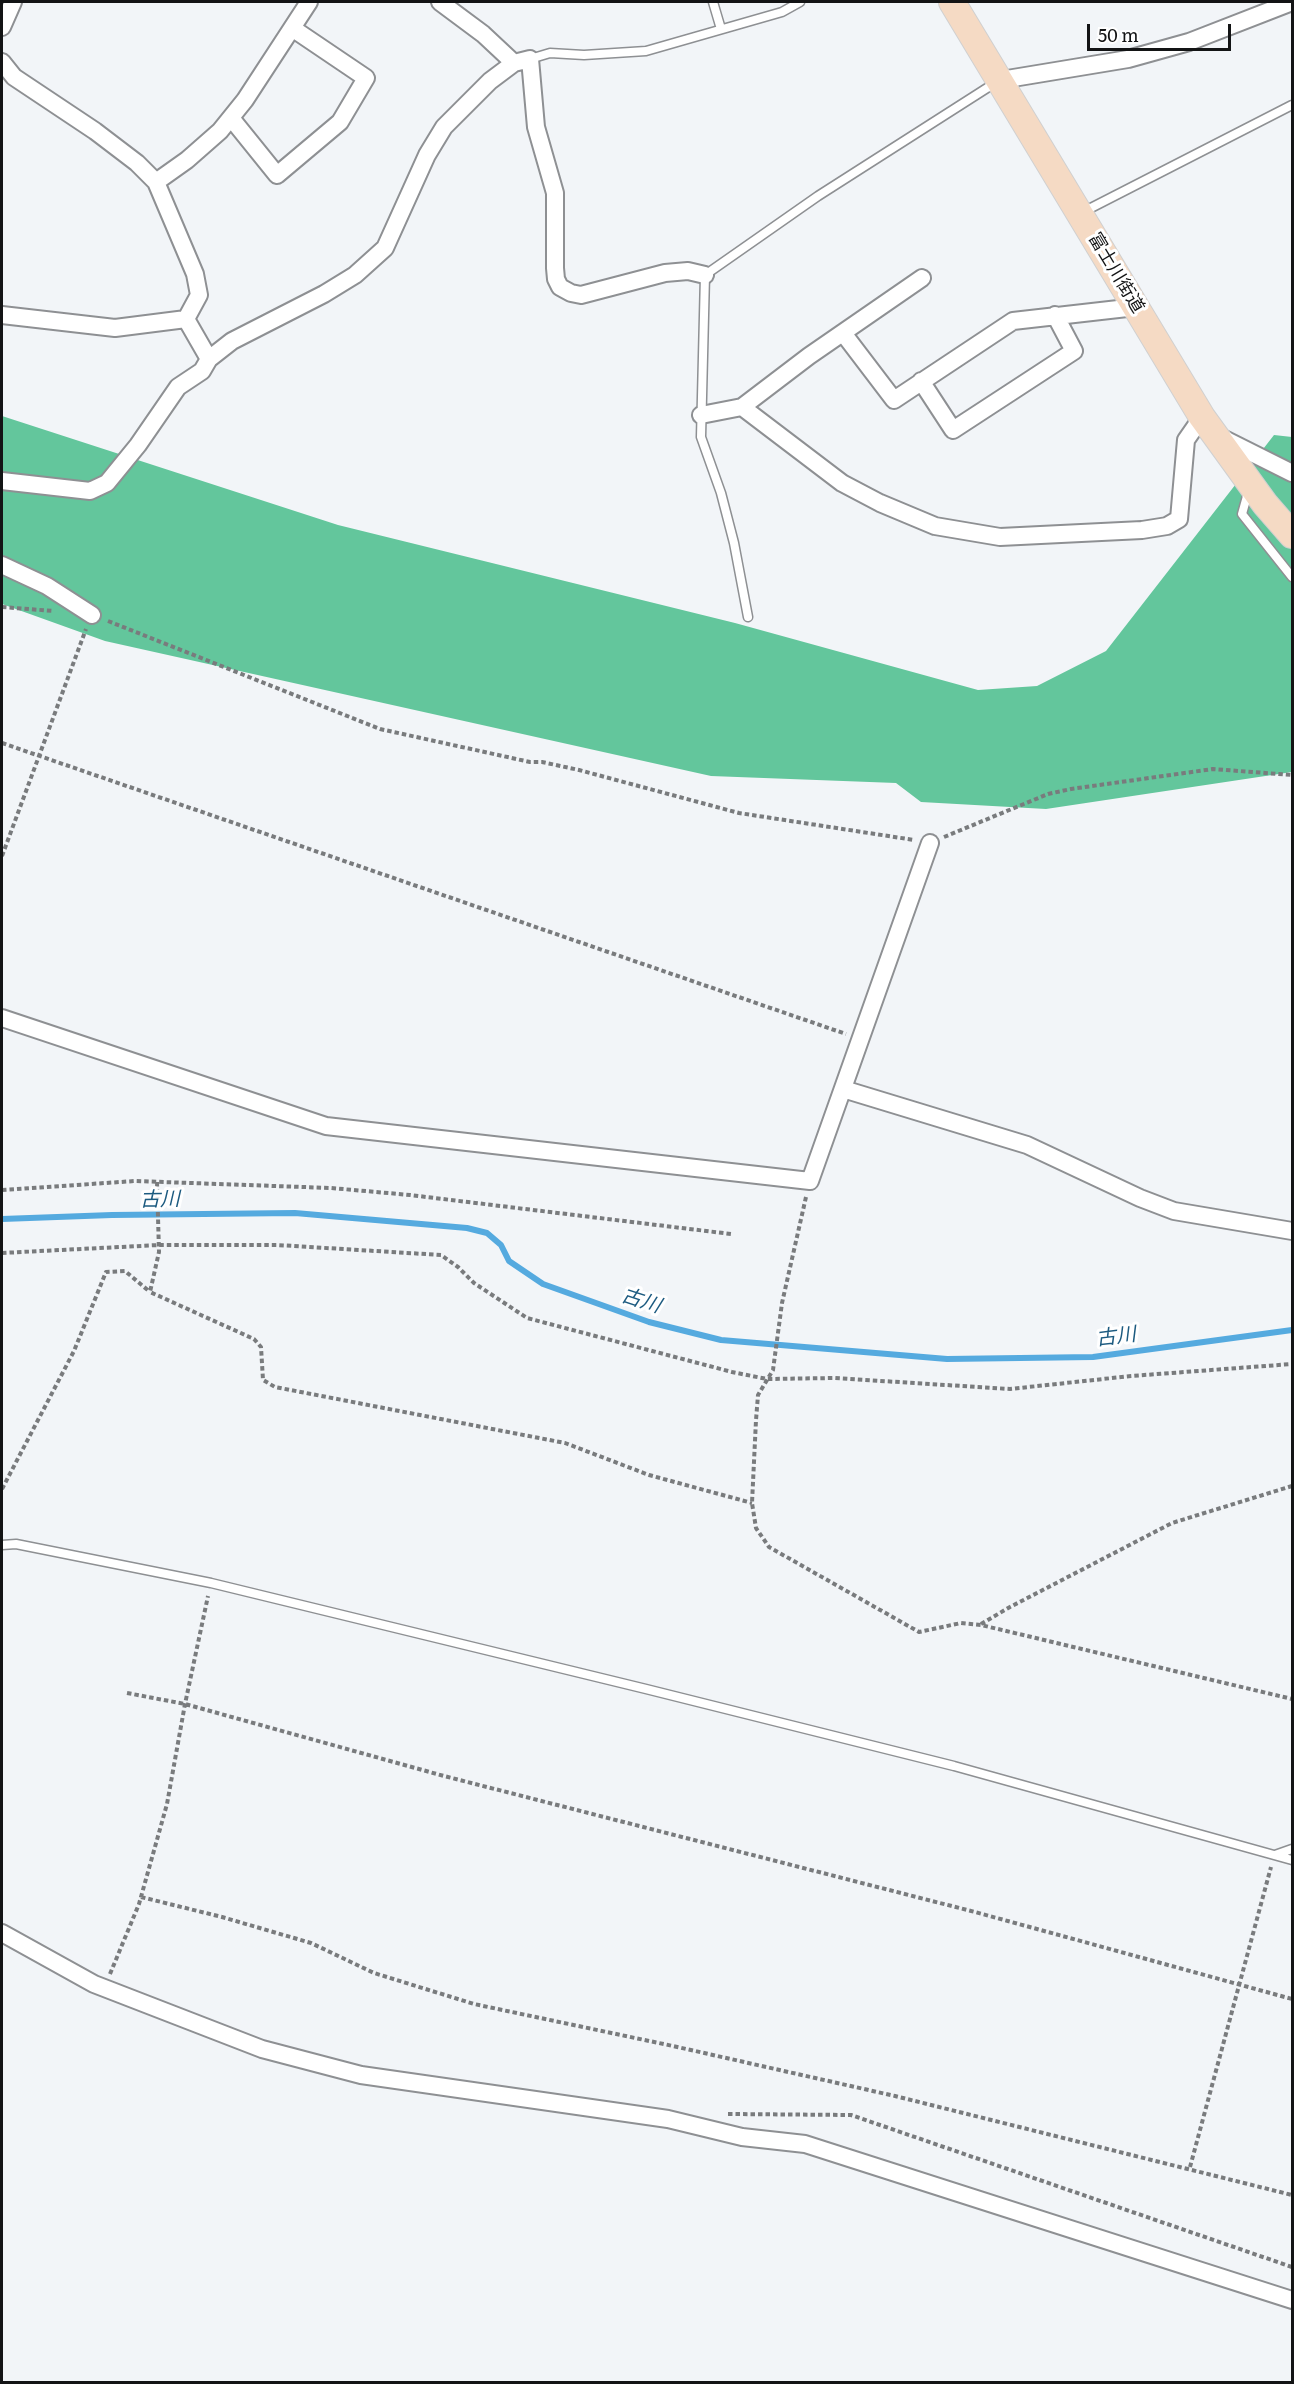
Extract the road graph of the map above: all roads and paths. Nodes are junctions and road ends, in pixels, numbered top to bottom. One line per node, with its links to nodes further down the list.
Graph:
1 (13, 2): 8 (street)
2 (309, 2): 9 (street)
3 (440, 2): 11 (street)
4 (713, 2): 10 (lane)
5 (800, 2): 10 (lane)
6 (952, 2): 13 (main road, 富士川街道)
7 (1293, 2): 13 (street)
8 (2, 26)
9 (292, 28): 15 (street); 15 (street)
10 (721, 29): 11 (lane)
11 (522, 61): 18 (street); 25 (street)
12 (2, 62): 16 (street)
13 (1001, 80): 17 (main road, 富士川街道); 18 (lane)
14 (1293, 105): 17 (lane)
15 (231, 118): 16 (street)
16 (156, 182): 23 (street)
17 (1080, 214): 20 (main road, 富士川街道)
18 (705, 275): 28 (lane)
19 (922, 278): 24 (street)
20 (1136, 307): 22 (street); 29 (main road, 富士川街道)
21 (2, 315): 23 (street)
22 (1055, 315): 26 (street); 26 (street)
23 (186, 319): 25 (street)
24 (843, 333): 26 (street); 27 (street)
25 (209, 359): 34 (street)
26 (921, 381)
27 (742, 407): 28 (street); 29 (street)
28 (701, 415): 41 (lane)
29 (1207, 425): 31 (street); 33 (main road, 富士川街道)
30 (2, 470): 34 (street)
31 (1293, 472)
32 (2, 481): 34 (street)
33 (1250, 486): 35 (main road, 富士川街道); 37 (lane)
34 (69, 487)
35 (1293, 535)
36 (2, 565): 40 (street)
37 (1293, 577)
38 (2, 607): 39 (path)
39 (58, 612)
40 (92, 615): 43 (path); 45 (path)
41 (748, 618)
42 (2, 743): 43 (path)
43 (38, 755): 46 (path); 48 (path)
44 (1293, 775): 45 (path)
45 (930, 843): 48 (street)
46 (2, 856)
47 (2, 1018): 50 (street)
48 (861, 1039): 49 (street)
49 (843, 1089): 50 (street); 53 (street)
50 (810, 1181): 59 (path)
51 (158, 1182): 52 (path); 54 (path); 55 (path)
52 (2, 1189)
53 (1293, 1231)
54 (731, 1234)
55 (159, 1245): 56 (path); 57 (path); 59 (path)
56 (2, 1253)
57 (150, 1292): 61 (path); 62 (path)
58 (1293, 1364): 59 (path)
59 (767, 1379): 62 (path)
60 (1293, 1486): 65 (path)
61 (2, 1489)
62 (752, 1503): 65 (path)
63 (2, 1545): 64 (lane)
64 (211, 1583): 68 (path); 70 (lane)
65 (981, 1625): 67 (path)
66 (127, 1693): 68 (path)
67 (1293, 1699)
68 (185, 1704): 72 (path); 75 (path)
69 (1293, 1849): 70 (lane)
70 (1275, 1855): 71 (lane); 75 (path)
71 (1293, 1860)
72 (141, 1897): 74 (path); 78 (path)
73 (2, 1933): 74 (street)
74 (94, 1984): 81 (street)
75 (1238, 1984): 76 (path); 78 (path)
76 (1293, 1999)
77 (730, 2114): 80 (path)
78 (1190, 2167): 79 (path)
79 (1293, 2194)
80 (1293, 2267)
81 (1293, 2300)

